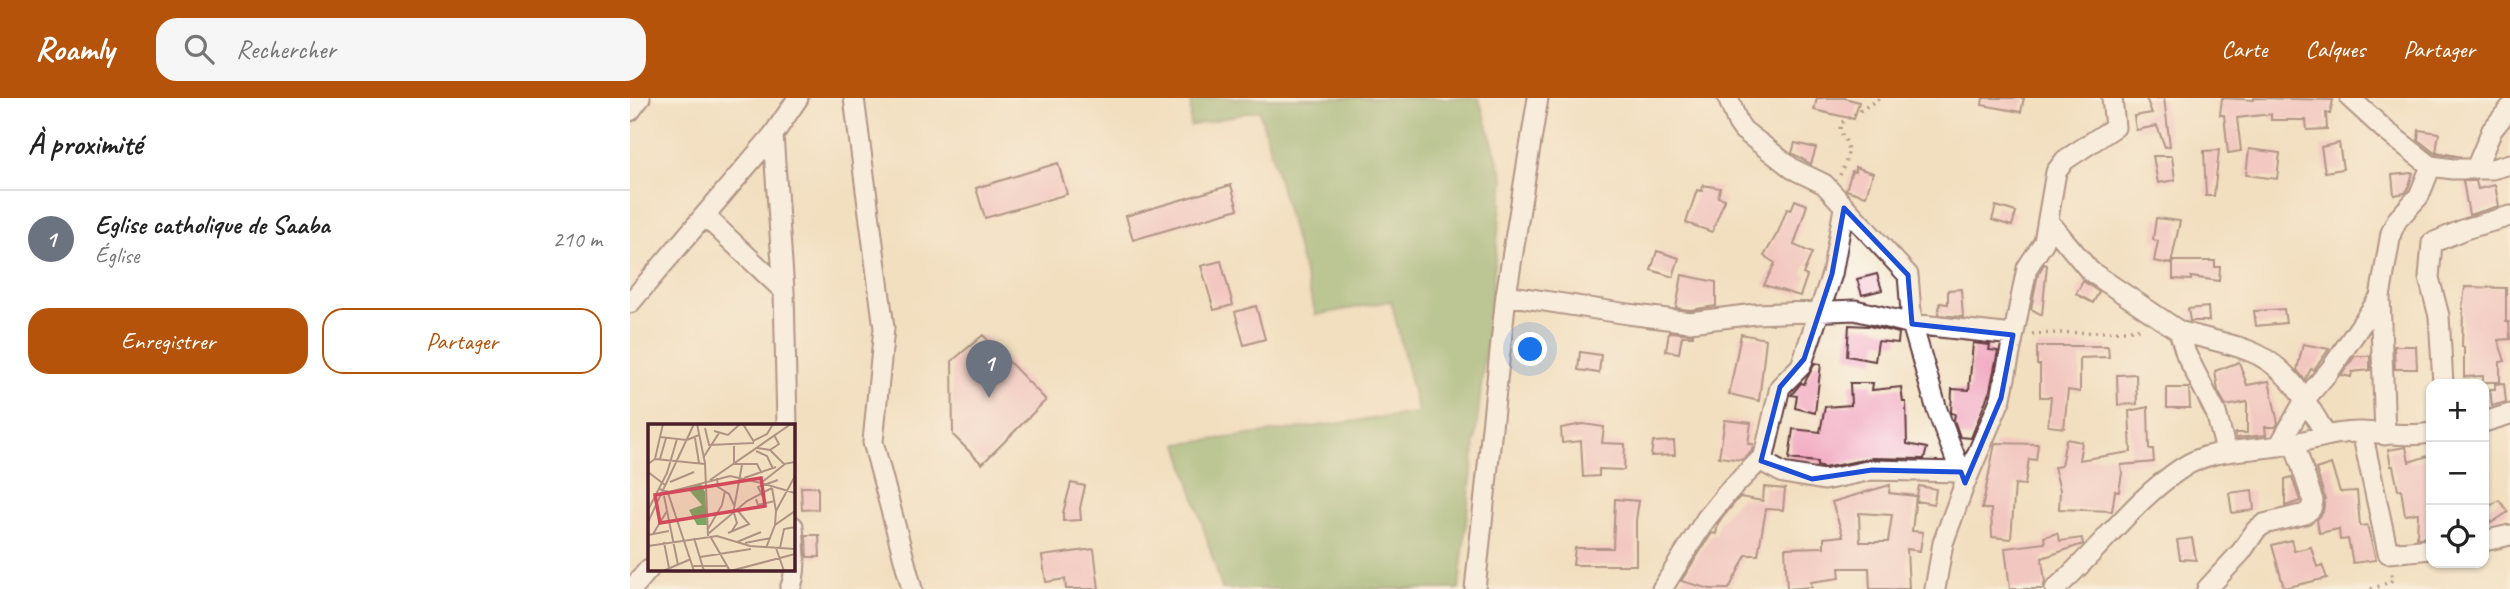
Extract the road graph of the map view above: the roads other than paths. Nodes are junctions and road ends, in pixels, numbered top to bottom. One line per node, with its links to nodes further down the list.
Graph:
1 (640, 98): 9 (street)
2 (797, 98): 10 (street)
3 (854, 98): 46 (street)
4 (1538, 98): 19 (street)
5 (1728, 98): 14 (street)
6 (2112, 98): 17 (street)
7 (2354, 99): 11 (street)
8 (2510, 108): 12 (street)
9 (630, 111)
10 (773, 135): 15 (street); 18 (street)
11 (2431, 166): 12 (street); 20 (street)
12 (2493, 167): 13 (street)
13 (2510, 182)
14 (1844, 208): 22 (street); 23 (street)
15 (705, 216): 18 (street); 21 (street)
16 (2510, 216): 26 (street)
17 (2049, 222): 24 (street); 25 (street)
18 (783, 291): 29 (street)
19 (1506, 295): 22 (street); 47 (street)
20 (2380, 297): 27 (street); 33 (street)
21 (630, 303)
22 (1818, 312): 23 (street); 37 (street)
23 (1912, 324): 25 (street); 38 (street)
24 (2172, 328): 27 (street); 36 (street)
25 (2013, 335): 38 (street)
26 (2443, 379)
27 (2305, 398): 34 (street); 35 (street)
28 (2510, 414): 30 (street)
29 (787, 418)
30 (2489, 418)
31 (2362, 432): 33 (street); 34 (street); 41 (street)
32 (2426, 433): 33 (street)
33 (2385, 435)
34 (2326, 436): 35 (street)
35 (2287, 445): 36 (street); 51 (street)
36 (2226, 450): 50 (street)
37 (1761, 461): 38 (street); 48 (street)
38 (1963, 477): 49 (street)
39 (2510, 535): 40 (street)
40 (2489, 540)
41 (2426, 549)
42 (648, 570): 44 (street)
43 (793, 572): 45 (street)
44 (632, 589)
45 (790, 589)
46 (912, 589)
47 (1475, 589)
48 (1662, 589)
49 (1935, 589)
50 (2055, 589)
51 (2207, 589)

